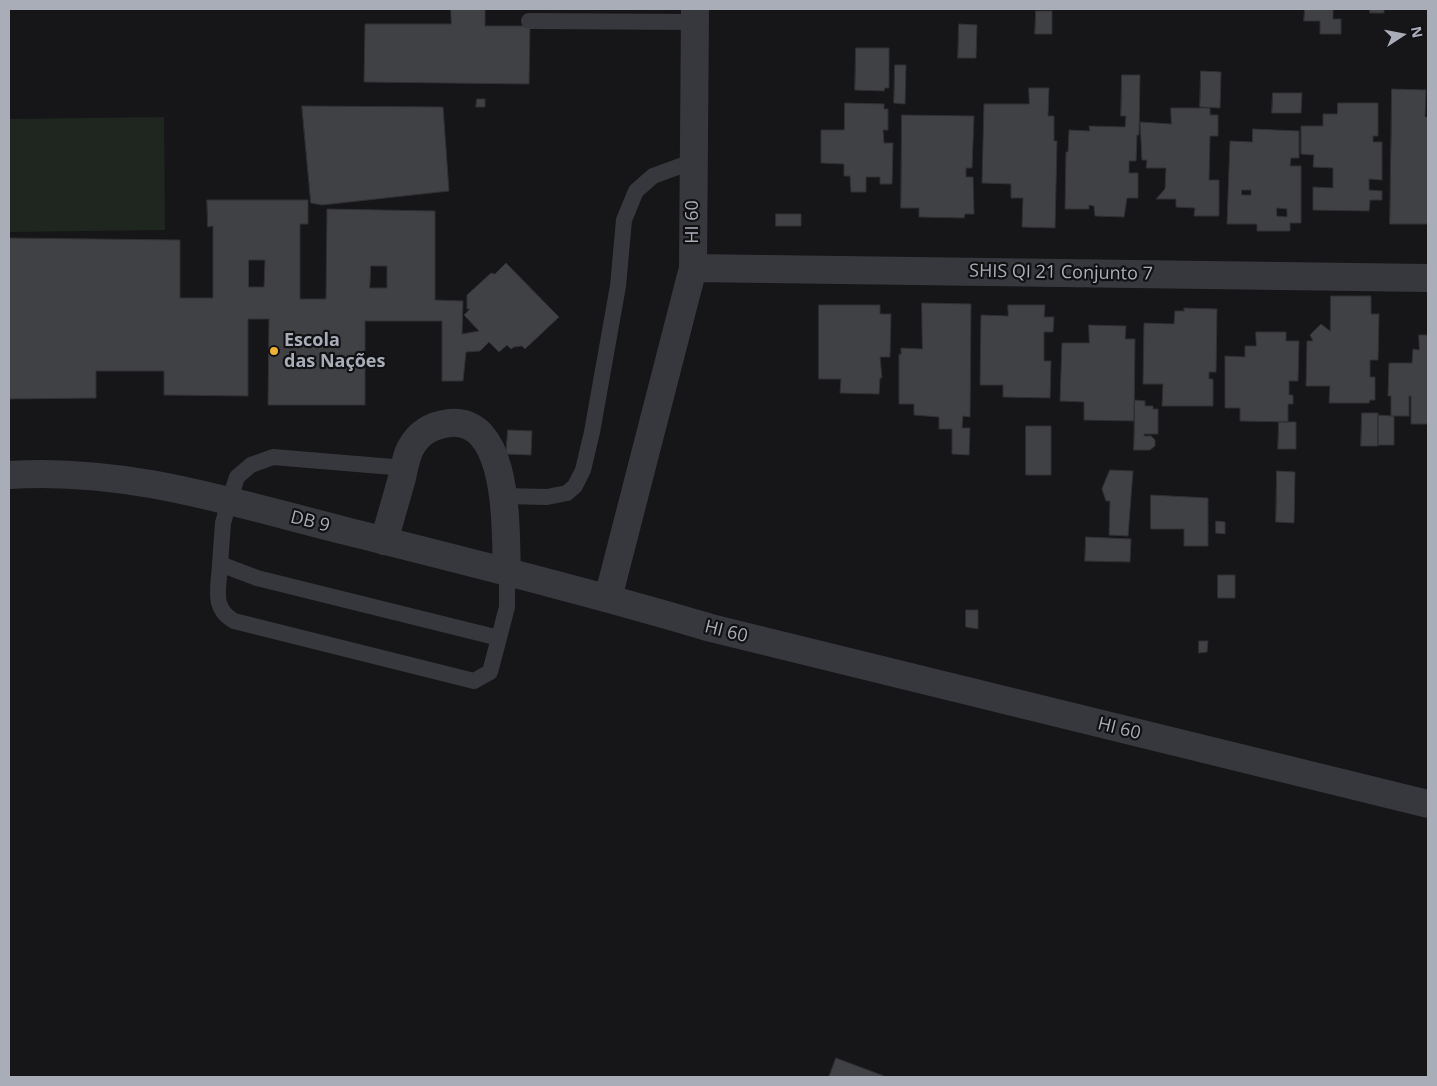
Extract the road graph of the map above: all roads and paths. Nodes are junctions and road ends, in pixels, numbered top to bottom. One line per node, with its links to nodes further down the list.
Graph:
1 (695, 15): 2 (lane); 3 (street, HI 60)
2 (529, 21)
3 (694, 161): 4 (street, HI 60); 8 (lane)
4 (693, 268): 5 (street, SHIS QI 21 Conjunto 7); 13 (street, HI 60)
5 (1428, 278)
6 (404, 468): 8 (street); 9 (lane); 10 (street)
7 (9, 475): 9 (street, DB 9)
8 (503, 496): 12 (street)
9 (229, 502): 10 (street, DB 9); 11 (lane)
10 (384, 541): 12 (street, DB 9)
11 (220, 564): 14 (lane); 14 (lane)
12 (507, 572): 13 (street, DB 9); 14 (lane)
13 (608, 598): 15 (street, HI 60)
14 (499, 638)
15 (1428, 804)

